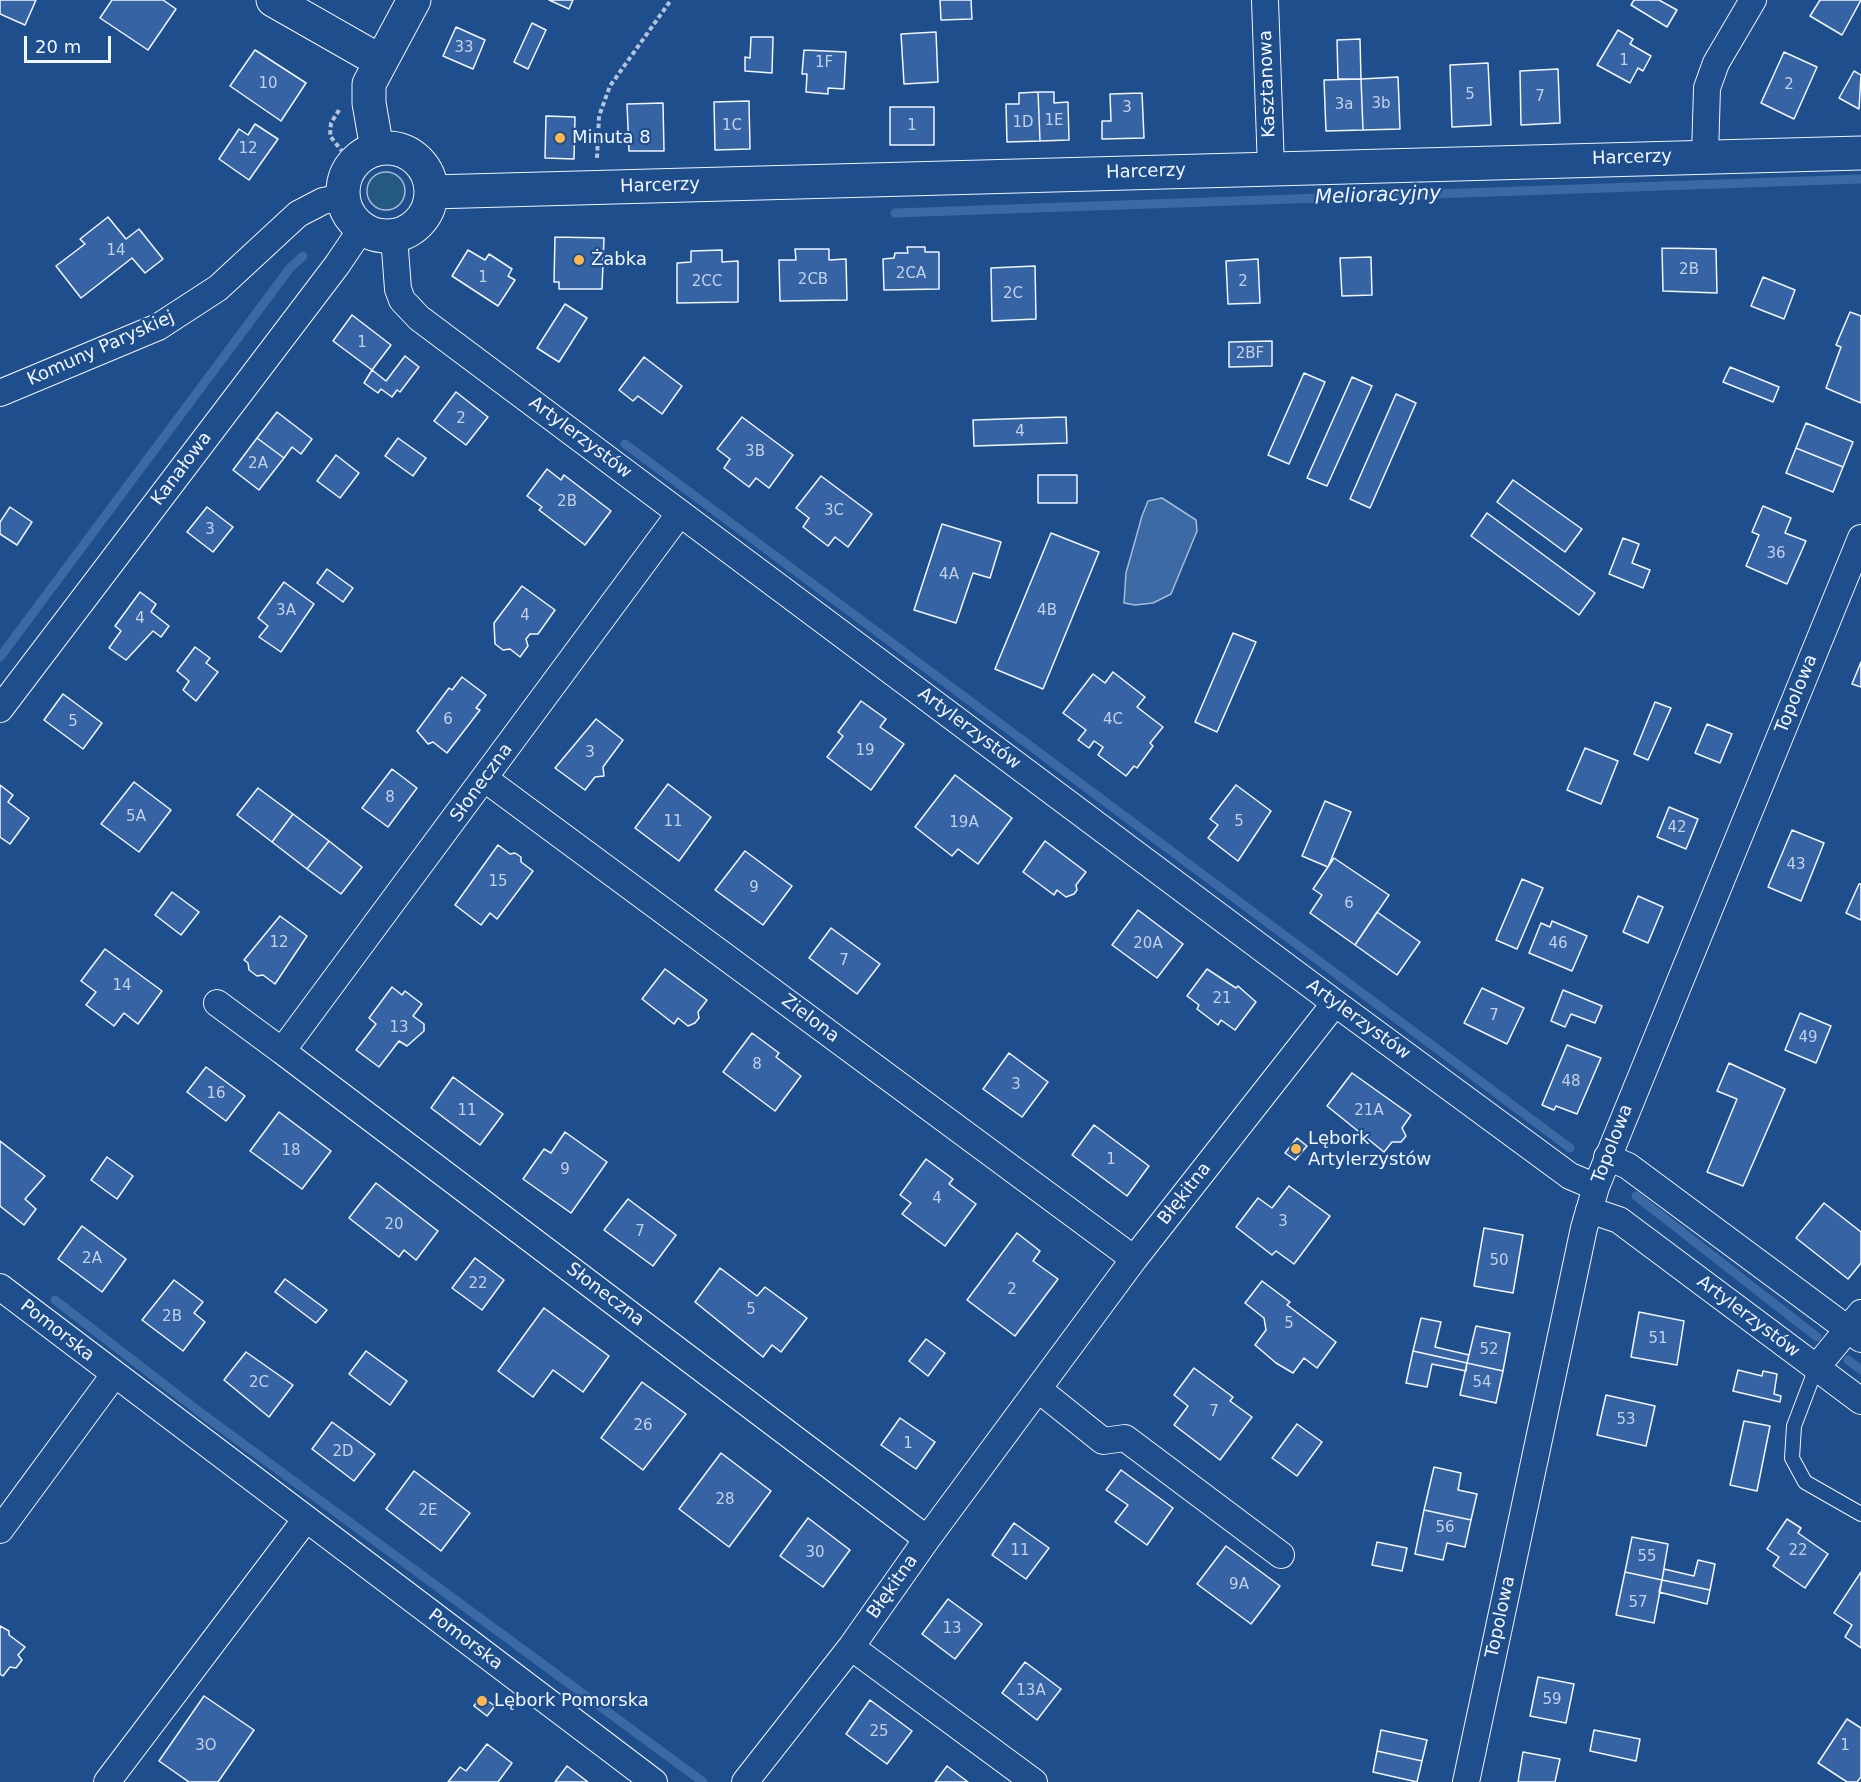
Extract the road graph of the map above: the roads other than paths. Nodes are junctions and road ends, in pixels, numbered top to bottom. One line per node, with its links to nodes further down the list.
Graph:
1 (273, 0): 5 (street)
2 (414, 0): 5 (street)
3 (1265, 0): 9 (street, Kasztanowa)
4 (1752, 0): 8 (street)
5 (380, 61): 6 (street)
6 (376, 144): 10 (street); 11 (street)
7 (1861, 153): 8 (street, Harcerzy)
8 (1705, 156): 9 (street, Harcerzy)
9 (1272, 168): 10 (street, Harcerzy)
10 (437, 192): 13 (street)
11 (338, 198): 12 (street); 14 (street, Komuny Paryskiej)
12 (359, 232): 13 (street); 17 (street, Kanałowa)
13 (394, 241): 15 (street, Artylerzystów)
14 (0, 393)
15 (680, 513): 18 (street, Słoneczna); 20 (street, Artylerzystów)
16 (1861, 538): 22 (street, Topolowa)
17 (0, 709)
18 (485, 779): 21 (street, Słoneczna); 24 (street, Zielona)
19 (217, 1003): 21 (street, Słoneczna)
20 (1335, 1003): 23 (street, Artylerzystów); 24 (street, Błękitna)
21 (282, 1051): 34 (street, Słoneczna)
22 (1607, 1157): 23 (street, Topolowa); 26 (street)
23 (1593, 1198): 27 (street, Artylerzystów); 41 (street, Topolowa)
24 (1134, 1259): 29 (street, Błękitna)
25 (0, 1287): 28 (street, Pomorska)
26 (1857, 1327): 27 (street)
27 (1816, 1368): 30 (street, Artylerzystów); 31 (lane, Artylerzystów)
28 (114, 1375): 32 (street, Pomorska); 33 (street)
29 (1038, 1389): 34 (street, Błękitna); 35 (street)
30 (1861, 1401)
31 (1861, 1514)
32 (306, 1519): 37 (street); 38 (street, Pomorska)
33 (0, 1530)
34 (927, 1539): 36 (street, Błękitna)
35 (1281, 1555)
36 (851, 1647): 39 (street, Błękitna); 40 (street)
37 (107, 1782)
38 (654, 1782)
39 (745, 1782)
40 (1034, 1782)
41 (1466, 1782)

